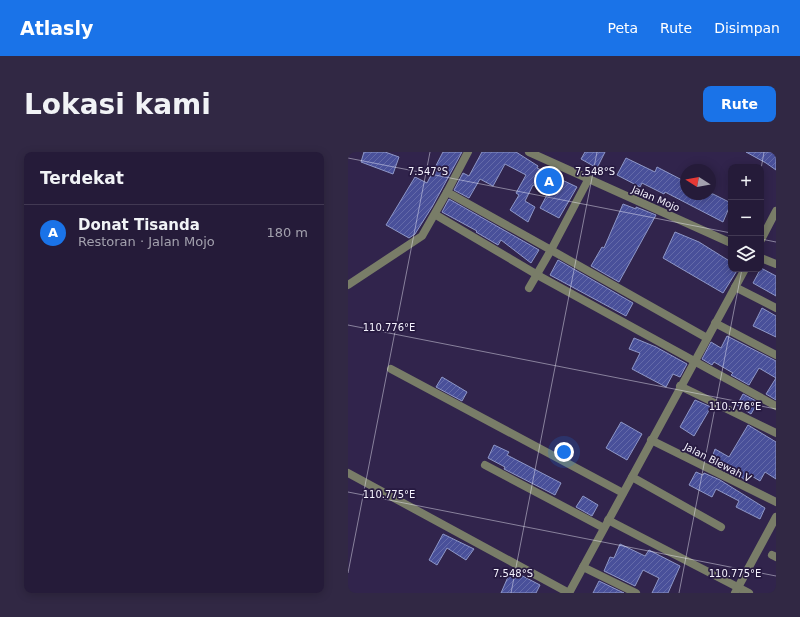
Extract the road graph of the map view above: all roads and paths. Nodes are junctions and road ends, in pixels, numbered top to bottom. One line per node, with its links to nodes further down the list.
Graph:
1 (468, 152): 4 (street)
2 (529, 152): 3 (street, Jalan Mojo)
3 (588, 180): 8 (street, Jalan Mojo); 9 (street)
4 (447, 192): 6 (street); 9 (street)
5 (776, 212): 7 (street)
6 (436, 215): 13 (street); 14 (street)
7 (763, 236)
8 (728, 242)
9 (551, 250): 13 (street); 19 (street)
10 (764, 259): 11 (street)
11 (776, 264)
12 (743, 272): 15 (street)
13 (537, 274): 16 (street); 21 (street)
14 (348, 285)
15 (735, 287): 17 (street); 18 (street)
16 (529, 288)
17 (776, 308)
18 (715, 323): 19 (street); 20 (street)
19 (707, 338): 21 (street)
20 (776, 355)
21 (694, 362): 23 (street); 24 (street)
22 (391, 369): 30 (street)
23 (680, 386): 25 (street); 26 (street)
24 (776, 406)
25 (776, 433)
26 (651, 440): 29 (street); 31 (street, Jalan Blewah V)
27 (485, 465): 33 (street)
28 (348, 473): 37 (street)
29 (632, 477): 30 (street); 34 (street)
30 (622, 493): 33 (street)
31 (776, 502)
32 (776, 517): 36 (street)
33 (606, 524): 35 (street); 36 (street)
34 (722, 527)
35 (583, 567): 37 (street); 38 (street)
36 (736, 590): 39 (street)
37 (569, 593)
38 (636, 593)
39 (749, 593)

